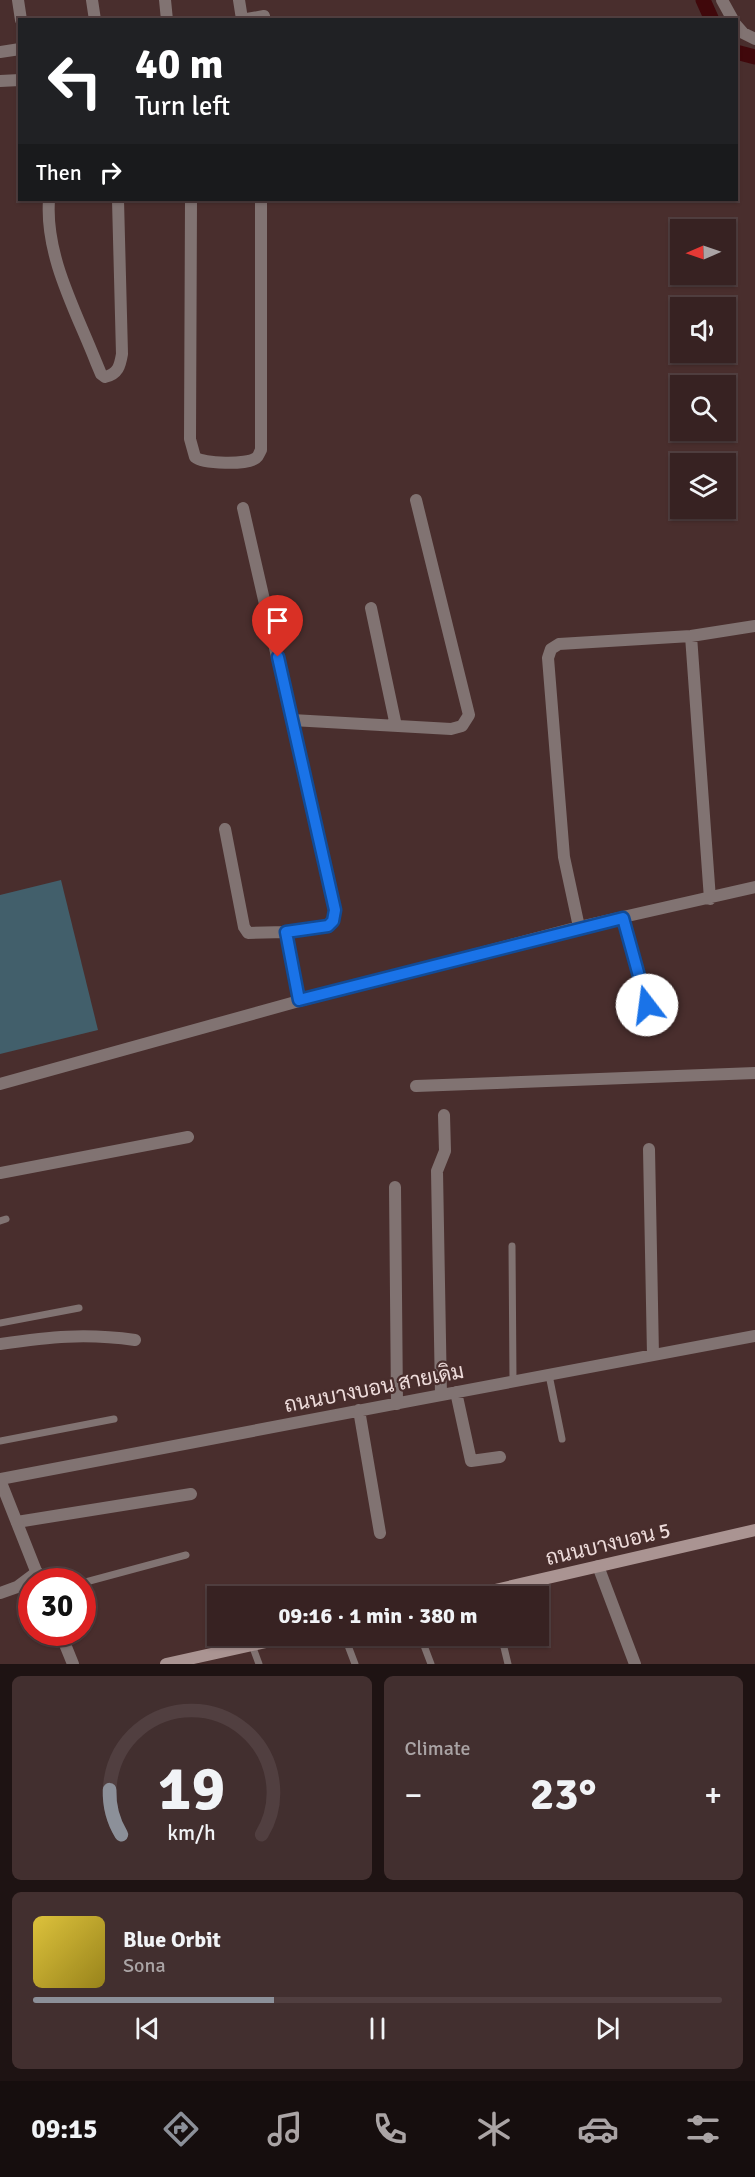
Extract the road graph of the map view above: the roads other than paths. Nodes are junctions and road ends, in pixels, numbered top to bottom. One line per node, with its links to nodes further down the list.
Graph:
1 (18, 0): 6 (street)
2 (92, 0): 7 (street)
3 (165, 0): 8 (street)
4 (239, 0): 9 (street)
5 (722, 0): 10 (street)
6 (21, 18)
7 (95, 18)
8 (167, 18)
9 (241, 18)
10 (732, 18)
11 (738, 27): 12 (street)
12 (755, 39)
13 (18, 49): 14 (street)
14 (0, 52)
15 (18, 80): 16 (street)
16 (0, 81)
17 (49, 201): 18 (street)
18 (118, 201)
19 (191, 201): 20 (street)
20 (261, 201)
21 (416, 500): 27 (street)
22 (243, 508): 26 (street)
23 (372, 608): 27 (street)
24 (755, 626): 25 (street)
25 (691, 636): 30 (street); 32 (street)
26 (292, 720): 27 (street); 33 (street)
27 (396, 726)
28 (225, 829): 33 (street)
29 (755, 887): 30 (street)
30 (710, 899): 31 (street)
31 (623, 918): 32 (street); 35 (street)
32 (579, 927): 34 (street)
33 (286, 932): 34 (street)
34 (299, 1000): 37 (street)
35 (647, 1005)
36 (755, 1073): 38 (street)
37 (0, 1084)
38 (416, 1086)
39 (444, 1115): 54 (street)
40 (188, 1137): 42 (street)
41 (649, 1149): 50 (street)
42 (0, 1173)
43 (395, 1187): 55 (street)
44 (512, 1246): 52 (lane)
45 (79, 1308): 46 (lane)
46 (0, 1323)
47 (755, 1337): 50 (street, ถนนบางบอน สายเดิม)
48 (135, 1340): 49 (street)
49 (0, 1344)
50 (653, 1355): 51 (street, ถนนบางบอน สายเดิม)
51 (549, 1375): 52 (street, ถนนบางบอน สายเดิม); 58 (lane)
52 (513, 1379): 53 (street, ถนนบางบอน สายเดิม)
53 (456, 1392): 54 (street, ถนนบางบอน สายเดิม); 60 (street)
54 (441, 1395): 55 (street, ถนนบางบอน สายเดิม)
55 (397, 1404): 56 (street, ถนนบางบอน สายเดิม)
56 (359, 1410): 61 (street, ถนนบางบอน สายเดิม); 65 (street)
57 (114, 1419): 59 (lane)
58 (562, 1439)
59 (0, 1442)
60 (500, 1457)
61 (0, 1479): 63 (street)
62 (190, 1494): 63 (street)
63 (17, 1522): 68 (street)
64 (755, 1530): 67 (main road, ถนนบางบอน 5)
65 (380, 1533)
66 (186, 1555): 69 (lane)
67 (598, 1566): 71 (main road, ถนนบางบอน 5); 85 (street)
68 (35, 1568)
69 (96, 1579)
70 (18, 1586): 72 (street)
71 (521, 1586)
72 (0, 1593)
73 (66, 1646): 79 (street)
74 (247, 1646): 80 (main road)
75 (252, 1646): 81 (lane)
76 (348, 1646): 82 (lane)
77 (424, 1646): 83 (lane)
78 (504, 1646): 84 (lane)
79 (73, 1664)
80 (166, 1664)
81 (259, 1664)
82 (355, 1664)
83 (431, 1664)
84 (508, 1664)
85 (635, 1664)

